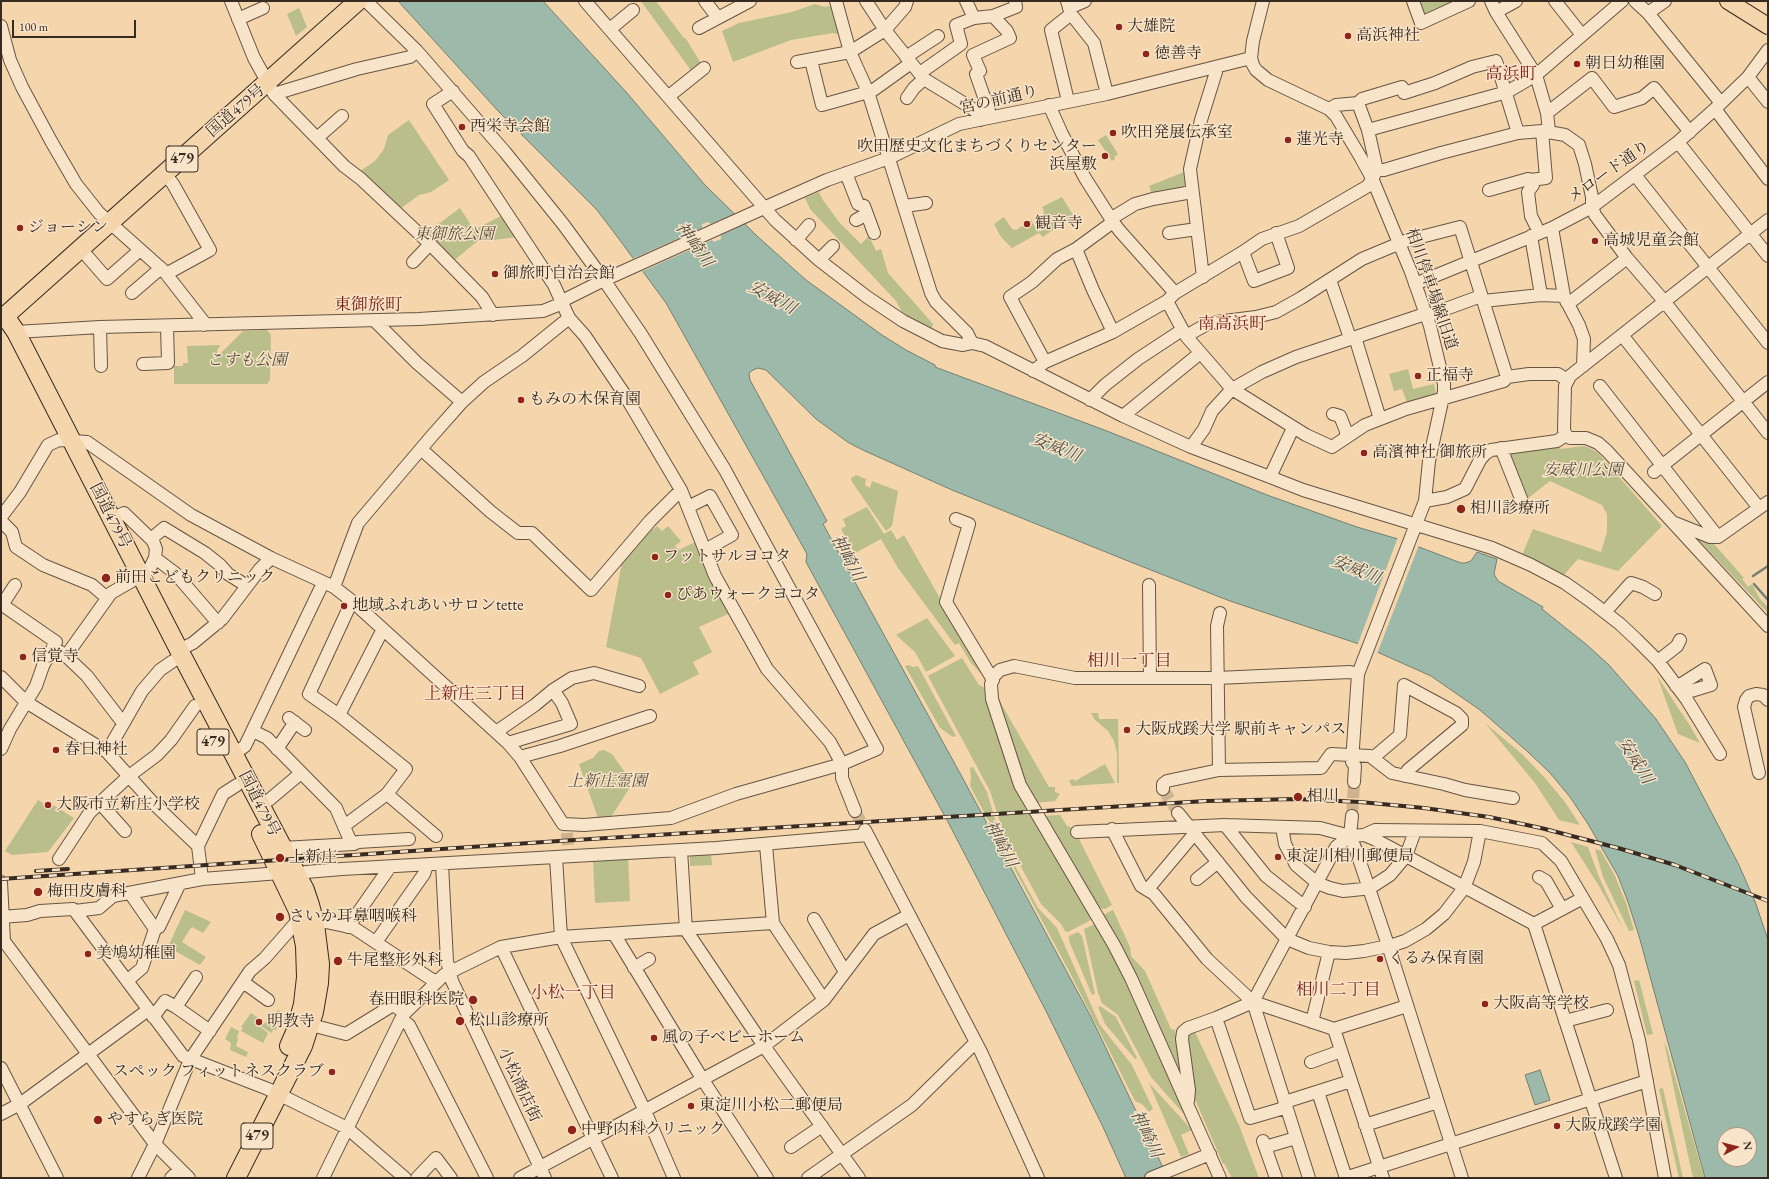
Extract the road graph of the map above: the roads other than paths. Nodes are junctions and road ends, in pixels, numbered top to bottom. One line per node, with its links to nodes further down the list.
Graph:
1 (231, 1): 31 (street)
2 (358, 1): 51 (highway, 国道479号 / 479)
3 (366, 1): 40 (street)
4 (704, 1): 29 (street)
5 (750, 1): 29 (street)
6 (836, 1): 41 (street)
7 (866, 1): 36 (street)
8 (907, 1): 36 (street)
9 (966, 1): 30 (street)
10 (1014, 1): 28 (street)
11 (1085, 1): 24 (street)
12 (1263, 1): 42 (street)
13 (1413, 1): 14 (street)
14 (1469, 1)
15 (1491, 1): 26 (street)
16 (1515, 1): 26 (street)
17 (1555, 1): 37 (street)
18 (1622, 1): 37 (street)
19 (1635, 1): 27 (street)
20 (1665, 1): 27 (street)
21 (589, 2): 35 (street)
22 (1737, 3): 33 (main road)
23 (263, 8): 31 (street)
24 (1069, 8): 55 (street); 58 (street)
25 (632, 10): 35 (street)
26 (1496, 12): 48 (street)
27 (1648, 14): 62 (street)
28 (993, 16): 30 (street); 66 (street)
29 (718, 18): 34 (street)
30 (974, 18): 49 (street)
31 (238, 19): 51 (street)
32 (1, 26): 90 (street)
33 (1768, 26)
34 (699, 28)
35 (610, 29): 56 (street)
36 (885, 30): 41 (street); 44 (street)
37 (1582, 35): 48 (street)
38 (938, 36): 44 (street)
39 (1768, 50): 50 (street, メロード通り)
40 (417, 51): 51 (street); 52 (street)
41 (850, 52): 43 (street); 53 (street)
42 (1251, 58): 46 (street, 宮の前通り); 63 (street, 相川停車場線旧道)
43 (811, 60): 45 (street); 53 (street)
44 (908, 60): 49 (street); 53 (street)
45 (797, 62)
46 (1216, 67): 55 (street, 宮の前通り); 81 (street)
47 (704, 68): 56 (street)
48 (1536, 75): 54 (street); 64 (street)
49 (922, 76): 57 (street); 66 (street)
50 (1748, 77): 59 (street); 62 (street, メロード通り)
51 (271, 89): 71 (street); 75 (highway, 国道479号 / 479)
52 (453, 91): 115 (street); 124 (street)
53 (868, 92): 73 (street)
54 (1507, 92): 60 (street); 67 (street); 70 (street)
55 (1107, 94): 58 (street, 宮の前通り)
56 (669, 96): 85 (street)
57 (907, 98)
58 (1068, 102): 61 (street, 宮の前通り)
59 (1768, 102)
60 (1358, 103): 63 (street); 67 (street)
61 (1049, 105): 66 (street, 宮の前通り); 88 (street)
62 (1718, 106): 69 (street, メロード通り); 78 (street)
63 (1329, 109): 76 (street, 相川停車場線旧道)
64 (1547, 112): 68 (street); 69 (street)
65 (342, 116): 71 (street)
66 (986, 118): 73 (street, 宮の前通り)
67 (1368, 130): 76 (street)
68 (1546, 131): 70 (street); 79 (street); 84 (street)
69 (1690, 132): 72 (street, メロード通り)
70 (1518, 133): 76 (street)
71 (317, 138): 101 (street)
72 (1678, 142): 77 (street, メロード通り); 98 (street)
73 (889, 158): 74 (street, 宮の前通り); 83 (street)
74 (846, 173): 85 (street, 宮の前通り); 86 (street)
75 (165, 174): 90 (highway, 国道479号 / 479); 113 (street)
76 (1375, 174): 97 (street); 100 (street, 相川停車場線旧道)
77 (1635, 175): 84 (street, メロード通り); 112 (street)
78 (1768, 179)
79 (1531, 180): 80 (street); 94 (street)
80 (1489, 190)
81 (1192, 192): 88 (street); 93 (street)
82 (926, 203): 83 (street)
83 (905, 206): 138 (street)
84 (1592, 207): 92 (street, メロード通り); 108 (street)
85 (763, 208): 99 (street); 115 (street, 宮の前通り)
86 (867, 214): 87 (street); 95 (street)
87 (856, 220)
88 (1113, 220): 104 (street); 120 (street)
89 (1768, 220): 98 (street)
90 (110, 223): 103 (highway, 国道479号 / 479); 105 (street)
91 (810, 225): 99 (street)
92 (1552, 228): 94 (street, メロード通り); 122 (street)
93 (1197, 229): 96 (street); 114 (street)
94 (1534, 231): 111 (street, メロード通り); 119 (street)
95 (874, 233)
96 (1169, 233)
97 (1276, 233): 106 (street); 106 (street)
98 (1750, 234): 107 (street); 112 (street)
99 (796, 240): 109 (street)
100 (1399, 243): 111 (street); 116 (street); 117 (street, 相川停車場線旧道)
101 (430, 244): 110 (street); 126 (street)
102 (833, 246): 109 (street)
103 (81, 249): 105 (street); 127 (highway, 国道479号 / 479)
104 (1076, 249): 134 (street); 141 (street)
105 (140, 250): 113 (street)
106 (1243, 252): 114 (street)
107 (1768, 256)
108 (1627, 258): 122 (street); 123 (street)
109 (819, 260): 138 (street)
110 (413, 262)
111 (1470, 262): 117 (street, メロード通り); 121 (street)
112 (1708, 267): 123 (street); 139 (street)
113 (164, 271): 118 (street); 130 (street)
114 (1203, 277): 120 (street)
115 (607, 279): 124 (street); 229 (street)
116 (1330, 280): 135 (street); 137 (street)
117 (1415, 284): 125 (street, 相川停車場線旧道)
118 (132, 293)
119 (1541, 295): 121 (street); 122 (street)
120 (1171, 297): 134 (street); 135 (street)
121 (1482, 298): 125 (street); 146 (street)
122 (1566, 300): 144 (street)
123 (1664, 301): 136 (street); 153 (street)
124 (563, 303): 126 (street); 128 (street)
125 (1425, 314): 137 (street); 151 (street, 相川停車場線旧道)
126 (493, 315): 129 (street)
127 (3, 316): 133 (highway, 国道479号 / 479); 163 (highway, 国道479号 / 479)
128 (569, 318): 154 (street); 169 (street)
129 (374, 320): 130 (street); 154 (street)
130 (204, 324): 131 (street)
131 (166, 326): 132 (street); 142 (street)
132 (100, 327): 133 (street); 143 (street)
133 (16, 332): 163 (highway, 国道479号 / 479)
134 (1114, 332): 141 (street)
135 (1184, 333): 140 (street); 152 (street)
136 (1622, 334): 144 (street); 160 (street)
137 (1353, 337): 150 (street); 157 (street)
138 (972, 343): 145 (street)
139 (1768, 343)
140 (1199, 354): 150 (street); 156 (street)
141 (1045, 362): 145 (street)
142 (143, 364)
143 (101, 366)
144 (1583, 366): 147 (street)
145 (1033, 371): 152 (street)
146 (1507, 377): 147 (street); 151 (street)
147 (1567, 380): 161 (street)
148 (1768, 382): 153 (street)
149 (1600, 386): 167 (street)
150 (1232, 389): 158 (street); 164 (street)
151 (1443, 399): 157 (street); 170 (street, 相川停車場線旧道)
152 (1090, 400): 156 (street)
153 (1744, 401): 159 (street); 160 (street)
154 (462, 402): 166 (street)
155 (1333, 414): 162 (street)
156 (1123, 416): 164 (street)
157 (1380, 419): 162 (street)
158 (1293, 428): 162 (street); 168 (street)
159 (1768, 433)
160 (1701, 434): 167 (street); 172 (street)
161 (1566, 435): 165 (street); 178 (street)
162 (1346, 437)
163 (65, 440): 174 (street); 175 (highway, 国道479号 / 479); 184 (street); 185 (highway, 国道479号 / 479)
164 (1191, 447): 168 (street)
165 (1501, 448): 170 (street); 171 (street)
166 (421, 449): 169 (street); 187 (street)
167 (1658, 468): 180 (street)
168 (1270, 477): 179 (street)
169 (681, 490): 173 (street)
170 (1425, 501): 179 (street, 相川停車場線旧道)
171 (1522, 501)
172 (1764, 505): 180 (street)
173 (688, 507): 182 (street); 182 (street)
174 (1, 517)
175 (111, 519): 181 (street); 185 (highway, 国道479号 / 479)
176 (956, 519): 208 (street)
177 (1, 521): 191 (street)
178 (1672, 522): 180 (street); 197 (street)
179 (1415, 526): 194 (street); 204 (street, 相川停車場線旧道)
180 (1718, 538)
181 (151, 539): 183 (street); 189 (street)
182 (705, 550): 229 (street)
183 (155, 558): 185 (street); 196 (street)
184 (271, 558): 187 (street); 189 (street)
185 (136, 578): 191 (street); 202 (highway, 国道479号 / 479)
186 (15, 585): 193 (street)
187 (328, 585): 192 (street); 218 (street)
188 (1149, 585): 206 (street)
189 (247, 586): 196 (street)
190 (1654, 594): 194 (street)
191 (107, 598): 201 (street)
192 (352, 601): 198 (street); 214 (street)
193 (2, 604): 200 (street)
194 (1605, 612): 203 (street)
195 (1220, 614): 207 (street)
196 (218, 623): 202 (street)
197 (1768, 626)
198 (383, 629): 214 (street); 219 (street)
199 (1680, 640): 203 (street)
200 (53, 647): 201 (street); 212 (street)
201 (66, 656): 216 (street)
202 (176, 656): 213 (highway, 国道479号 / 479); 216 (street); 224 (highway, 国道479号 / 479)
203 (1658, 661): 225 (street)
204 (1358, 674): 207 (street); 228 (street, 相川停車場線旧道)
205 (1, 677): 212 (street)
206 (1150, 678): 207 (street); 208 (street)
207 (1217, 678): 230 (street)
208 (993, 680): 342 (street)
209 (639, 686): 210 (street)
210 (553, 690): 219 (street); 220 (street)
211 (1768, 700): 232 (street)
212 (26, 702): 221 (street); 223 (street)
213 (195, 706): 233 (street); 236 (highway, 国道479号 / 479)
214 (339, 715): 238 (street)
215 (650, 716): 226 (street)
216 (123, 723): 223 (street)
217 (305, 730): 222 (street)
218 (253, 731): 222 (street); 224 (street)
219 (496, 732): 220 (street)
220 (508, 743): 226 (street)
221 (1, 749)
222 (277, 749): 231 (street)
223 (107, 752): 233 (street)
224 (234, 754): 241 (highway, 国道479号 / 479)
225 (1720, 754)
226 (520, 757): 258 (street)
227 (1374, 757): 228 (street); 234 (street); 234 (street)
228 (1354, 761): 230 (street); 235 (street, 相川停車場線旧道)
229 (842, 764): 242 (street); 258 (street)
230 (1218, 770): 237 (street)
231 (301, 773): 241 (street); 246 (street)
232 (1758, 773)
233 (129, 776): 240 (street); 261 (street)
234 (1405, 776): 239 (street)
235 (1354, 782)
236 (237, 785): 261 (street); 271 (highway, 国道479号 / 479)
237 (1163, 789)
238 (387, 794): 246 (street); 255 (street)
239 (1513, 798)
240 (100, 803): 250 (street); 266 (street)
241 (260, 804): 262 (highway, 国道479号 / 479)
242 (855, 811)
243 (1178, 813): 249 (street)
244 (1352, 816): 256 (street)
245 (1225, 825): 247 (street); 249 (street); 284 (street)
246 (344, 826): 259 (street)
247 (1282, 827): 256 (street); 278 (street)
248 (1112, 829): 249 (street); 253 (street); 281 (street)
249 (1191, 829): 267 (street); 281 (street)
250 (125, 831)
251 (1415, 831): 252 (street); 254 (street); 264 (street)
252 (1480, 831): 280 (street); 283 (street)
253 (1077, 832)
254 (1364, 835): 256 (street); 264 (street)
255 (436, 836)
256 (1350, 836): 278 (street); 279 (street)
257 (409, 839): 259 (street)
258 (567, 840): 263 (street); 265 (street)
259 (354, 844): 262 (street)
260 (766, 845): 263 (street); 287 (street); 291 (street)
261 (198, 846): 274 (street)
262 (282, 848): 272 (highway, 国道479号 / 479)
263 (681, 850): 295 (street)
264 (1406, 856): 279 (street); 280 (street)
265 (556, 858): 268 (street); 297 (street)
266 (60, 859)
267 (1218, 862): 275 (street); 298 (street)
268 (442, 864): 269 (street); 306 (street, 小松商店街)
269 (428, 865): 270 (street); 300 (street)
270 (390, 867): 272 (street); 293 (street)
271 (280, 873): 274 (street); 290 (highway, 国道479号 / 479)
272 (298, 877): 290 (highway, 国道479号 / 479)
273 (1539, 877): 285 (street)
274 (202, 879): 277 (street)
275 (1197, 879)
276 (1, 882): 288 (street)
277 (180, 883): 282 (street); 294 (street)
278 (1317, 883): 279 (street); 284 (street)
279 (1368, 888): 301 (street)
280 (1464, 888): 292 (street); 301 (street)
281 (1148, 889): 314 (street)
282 (130, 893): 286 (street); 294 (street)
283 (1583, 898): 285 (street); 334 (street)
284 (1305, 907): 298 (street)
285 (1562, 909): 292 (street)
286 (75, 911): 288 (street); 309 (street)
287 (909, 915): 307 (street); 326 (street)
288 (2, 917): 299 (street)
289 (814, 919): 307 (street)
290 (308, 921): 293 (street); 311 (street); 323 (highway, 国道479号 / 479); 336 (highway, 国道479号 / 479)
291 (773, 923): 295 (street); 313 (street)
292 (1534, 924): 322 (street)
293 (348, 927): 300 (street)
294 (155, 929): 309 (street)
295 (686, 930): 296 (street); 327 (street)
296 (614, 934): 297 (street); 305 (street)
297 (561, 937): 302 (street); 343 (street)
298 (1287, 939): 303 (street); 314 (street)
299 (2, 942): 329 (street)
300 (376, 942): 310 (street)
301 (1388, 946): 303 (street); 315 (street)
302 (501, 947): 306 (street); 349 (street)
303 (1329, 952): 321 (street)
304 (649, 959): 305 (street)
305 (634, 968): 333 (street)
306 (450, 972): 310 (street); 357 (street, 小松商店街)
307 (845, 972): 313 (street)
308 (196, 976): 316 (street)
309 (127, 980): 318 (street)
310 (438, 981): 319 (street)
311 (243, 982): 312 (street); 325 (street)
312 (268, 1000)
313 (824, 1000): 327 (street)
314 (1253, 1002): 320 (street); 321 (street); 341 (street)
315 (1407, 1006): 324 (street); 339 (street)
316 (176, 1007): 318 (street); 325 (street)
317 (1607, 1010): 322 (street)
318 (151, 1014): 329 (street); 330 (street)
319 (403, 1016): 323 (street); 347 (street); 368 (street)
320 (1216, 1018): 341 (street); 342 (street)
321 (1312, 1022): 324 (street)
322 (1565, 1022): 338 (street)
323 (311, 1025): 336 (highway, 国道479号 / 479)
324 (1334, 1029): 328 (street)
325 (210, 1031): 330 (street)
326 (976, 1043): 353 (street); 375 (street)
327 (764, 1046): 333 (street); 346 (street)
328 (1341, 1052): 331 (street); 335 (street)
329 (88, 1054): 340 (street); 350 (street)
330 (190, 1060): 336 (street); 350 (street)
331 (1311, 1062)
332 (1, 1068): 340 (street)
333 (702, 1080): 343 (street); 372 (street)
334 (1647, 1080): 338 (street); 383 (street)
335 (1351, 1081): 337 (street); 345 (street)
336 (273, 1091): 347 (street); 362 (highway, 国道479号 / 479); 363 (highway, 国道479号 / 479)
337 (1318, 1092): 341 (street); 380 (street)
338 (1590, 1098): 351 (street); 382 (street)
339 (1438, 1102): 345 (street); 351 (street)
340 (20, 1104): 344 (street); 358 (street)
341 (1285, 1104): 348 (street)
342 (1188, 1105): 354 (street)
343 (645, 1111): 349 (street); 371 (street)
344 (1, 1114)
345 (1365, 1125): 356 (street)
346 (822, 1126): 352 (street); 353 (street)
347 (347, 1128): 364 (street); 365 (street)
348 (1296, 1138): 378 (street); 379 (street)
349 (593, 1139): 357 (street); 370 (street)
350 (155, 1144): 355 (street); 359 (street)
351 (1451, 1144): 356 (street); 381 (street)
352 (791, 1147)
353 (843, 1154): 373 (street); 374 (street)
354 (1206, 1156): 376 (street); 377 (street)
355 (180, 1169): 360 (street); 361 (street)
356 (1381, 1172): 380 (street)
357 (542, 1173): 369 (street)
358 (57, 1178)
359 (138, 1178)
360 (171, 1178)
361 (189, 1178)
362 (225, 1178)
363 (236, 1178)
364 (323, 1178)
365 (405, 1178)
366 (417, 1178): 367 (street)
367 (451, 1178)
368 (487, 1178)
369 (520, 1178)
370 (612, 1178)
371 (674, 1178)
372 (767, 1178)
373 (808, 1178)
374 (859, 1178)
375 (1038, 1178)
376 (1151, 1178)
377 (1220, 1178)
378 (1276, 1178)
379 (1309, 1178)
380 (1345, 1178)
381 (1462, 1178)
382 (1616, 1178)
383 (1665, 1178)

